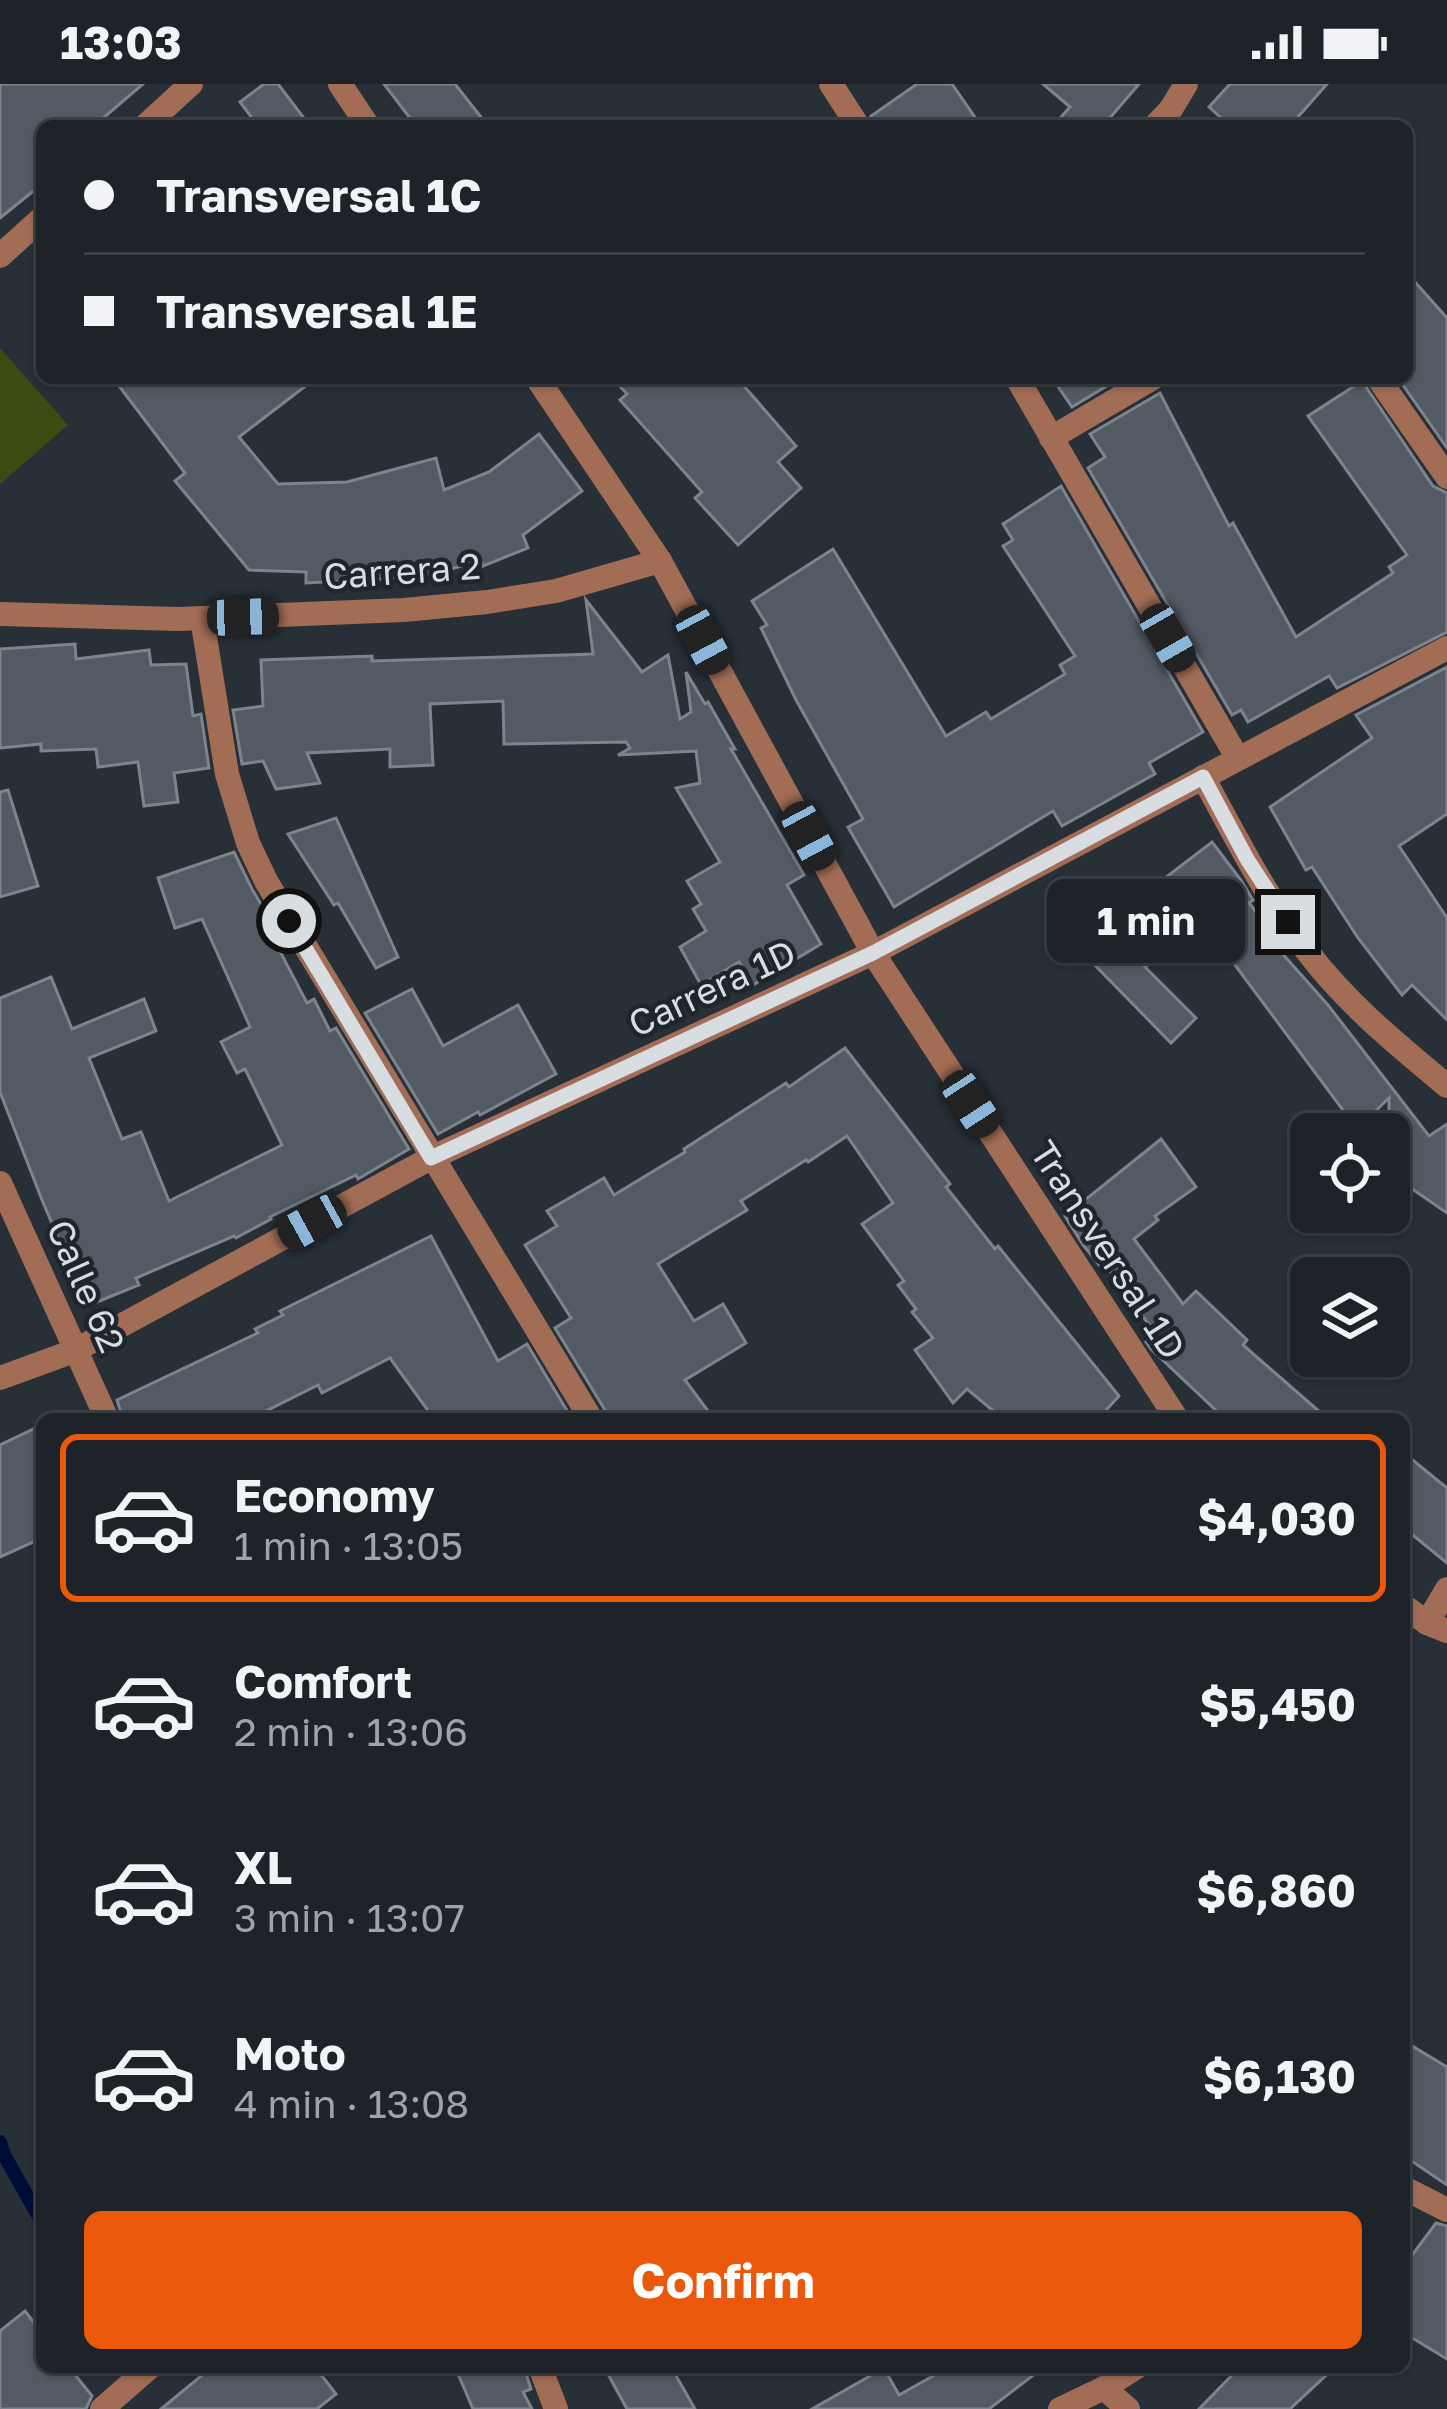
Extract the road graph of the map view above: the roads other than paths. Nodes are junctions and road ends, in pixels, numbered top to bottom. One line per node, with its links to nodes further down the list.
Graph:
1 (191, 84): 5 (street)
2 (340, 84): 6 (street)
3 (831, 84): 7 (street)
4 (1186, 84): 8 (street)
5 (152, 120)
6 (364, 120)
7 (854, 120)
8 (1170, 120)
9 (36, 223): 10 (street)
10 (0, 256)
11 (541, 384): 17 (street, Transversal 1D)
12 (1020, 384): 15 (street)
13 (1143, 384): 15 (street)
14 (1382, 384): 16 (street)
15 (1051, 438): 21 (street)
16 (1447, 477)
17 (660, 561): 19 (street, Carrera 2); 23 (street, Transversal 1D)
18 (0, 614): 19 (street, Carrera 2)
19 (202, 618): 25 (street)
20 (1447, 648): 21 (street, Carrera 1D)
21 (1238, 757): 22 (street, Carrera 1D)
22 (1203, 777): 23 (street, Carrera 1D); 24 (street)
23 (873, 953): 25 (street, Carrera 1D); 31 (street, Transversal 1D)
24 (1447, 1086)
25 (431, 1158): 27 (street, Carrera 1D); 30 (street)
26 (0, 1183): 27 (street, Calle 62)
27 (74, 1351): 28 (street, Carrera 1D); 29 (street, Calle 62)
28 (0, 1378)
29 (104, 1413)
30 (587, 1413)
31 (1173, 1413)
32 (1447, 1589): 34 (street)
33 (1410, 1610): 34 (street)
34 (1437, 1627)
35 (1410, 2192): 36 (street)
36 (1447, 2210)
37 (143, 2373): 41 (street)
38 (542, 2373): 42 (street)
39 (1128, 2373): 40 (street)
40 (1104, 2388): 43 (street); 44 (street)
41 (102, 2409)
42 (556, 2409)
43 (1060, 2409)
44 (1128, 2409)

